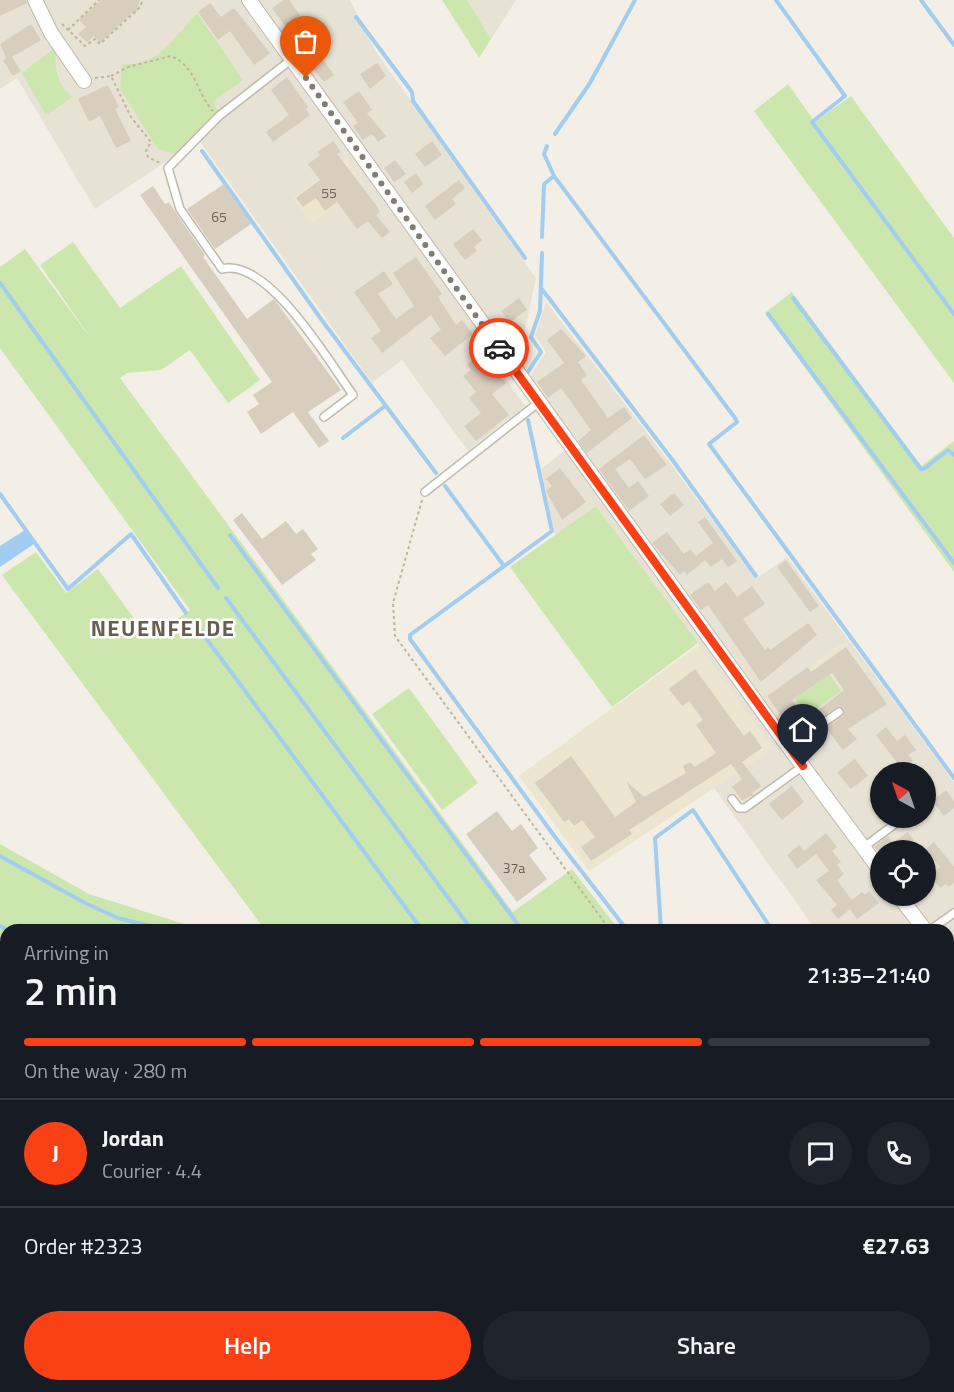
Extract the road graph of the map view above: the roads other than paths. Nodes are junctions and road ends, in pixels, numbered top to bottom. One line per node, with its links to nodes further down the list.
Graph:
1 (35, 0): 4 (street)
2 (249, 0): 3 (street)
3 (292, 59): 5 (street); 6 (lane)
4 (84, 81)
5 (538, 402): 7 (lane); 9 (street)
6 (324, 417)
7 (425, 492)
8 (838, 712): 9 (lane)
9 (789, 747): 10 (street)
10 (803, 766): 11 (lane); 13 (street)
11 (732, 799)
12 (890, 828): 13 (lane)
13 (864, 847): 14 (street)
14 (870, 856)
15 (907, 906): 17 (street)
16 (954, 913): 18 (lane)
17 (920, 924)
18 (938, 924)

